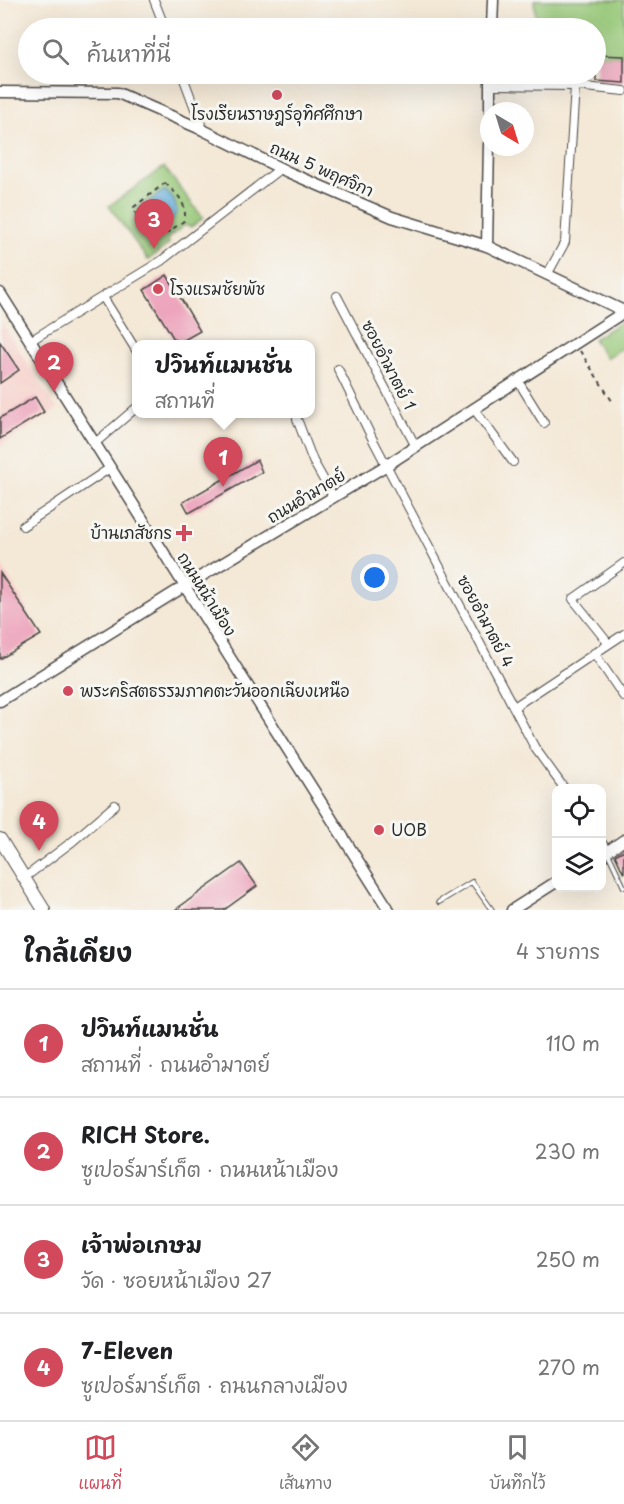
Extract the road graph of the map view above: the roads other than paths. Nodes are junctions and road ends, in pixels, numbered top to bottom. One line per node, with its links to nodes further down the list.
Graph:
1 (154, 0): 3 (street)
2 (493, 0): 4 (street)
3 (161, 18)
4 (492, 18)
5 (186, 84): 12 (street)
6 (490, 84): 11 (street)
7 (551, 84): 8 (street)
8 (575, 86): 9 (street); 16 (street)
9 (624, 91)
10 (0, 92): 12 (street, ถนน 5 พฤศจิกา)
11 (490, 102)
12 (203, 130): 14 (street, ถนน 5 พฤศจิกา)
13 (489, 156): 15 (street)
14 (281, 168): 15 (street, ถนน 5 พฤศจิกา); 19 (street)
15 (487, 246): 16 (street, ถนน 5 พฤศจิกา)
16 (547, 274): 20 (street, ถนน 5 พฤศจิกา)
17 (0, 293): 21 (street, ถนนหน้าเมือง)
18 (337, 296): 30 (street, ซอยอำมาตย์ 1)
19 (103, 297): 21 (street); 22 (street)
20 (624, 312): 24 (street, ถนนอำมาตย์)
21 (30, 341): 29 (street, ถนนหน้าเมือง)
22 (132, 344)
23 (338, 369): 32 (street, ซอยอำมาตย์ 4)
24 (518, 381): 25 (street, ถนนอำมาตย์); 28 (street)
25 (474, 409): 30 (street, ถนนอำมาตย์); 31 (street)
26 (132, 411): 29 (street)
27 (297, 419): 34 (street)
28 (544, 423)
29 (94, 444): 33 (street, ถนนหน้าเมือง)
30 (416, 447): 32 (street, ถนนอำมาตย์)
31 (513, 462)
32 (387, 465): 34 (street, ถนนอำมาตย์); 43 (street, ซอยอำมาตย์ 4)
33 (110, 468): 35 (street); 37 (street, ถนนหน้าเมือง)
34 (334, 498): 37 (street, ถนนอำมาตย์)
35 (23, 526)
36 (624, 563): 39 (street)
37 (184, 586): 42 (street, ถนนอำมาตย์); 55 (street, ถนนหน้าเมือง)
38 (624, 634): 39 (street)
39 (608, 643): 40 (street)
40 (594, 653): 41 (street); 43 (street)
41 (624, 697)
42 (0, 701)
43 (514, 707): 44 (street, ซอยอำมาตย์ 4)
44 (561, 784)
45 (115, 805): 50 (street)
46 (0, 839): 50 (main road)
47 (624, 840): 48 (street)
48 (606, 849)
49 (606, 855): 52 (lane)
50 (24, 878): 54 (main road)
51 (552, 885): 57 (street)
52 (624, 887)
53 (439, 902): 56 (lane)
54 (44, 910)
55 (389, 910)
56 (492, 910)
57 (512, 910)

